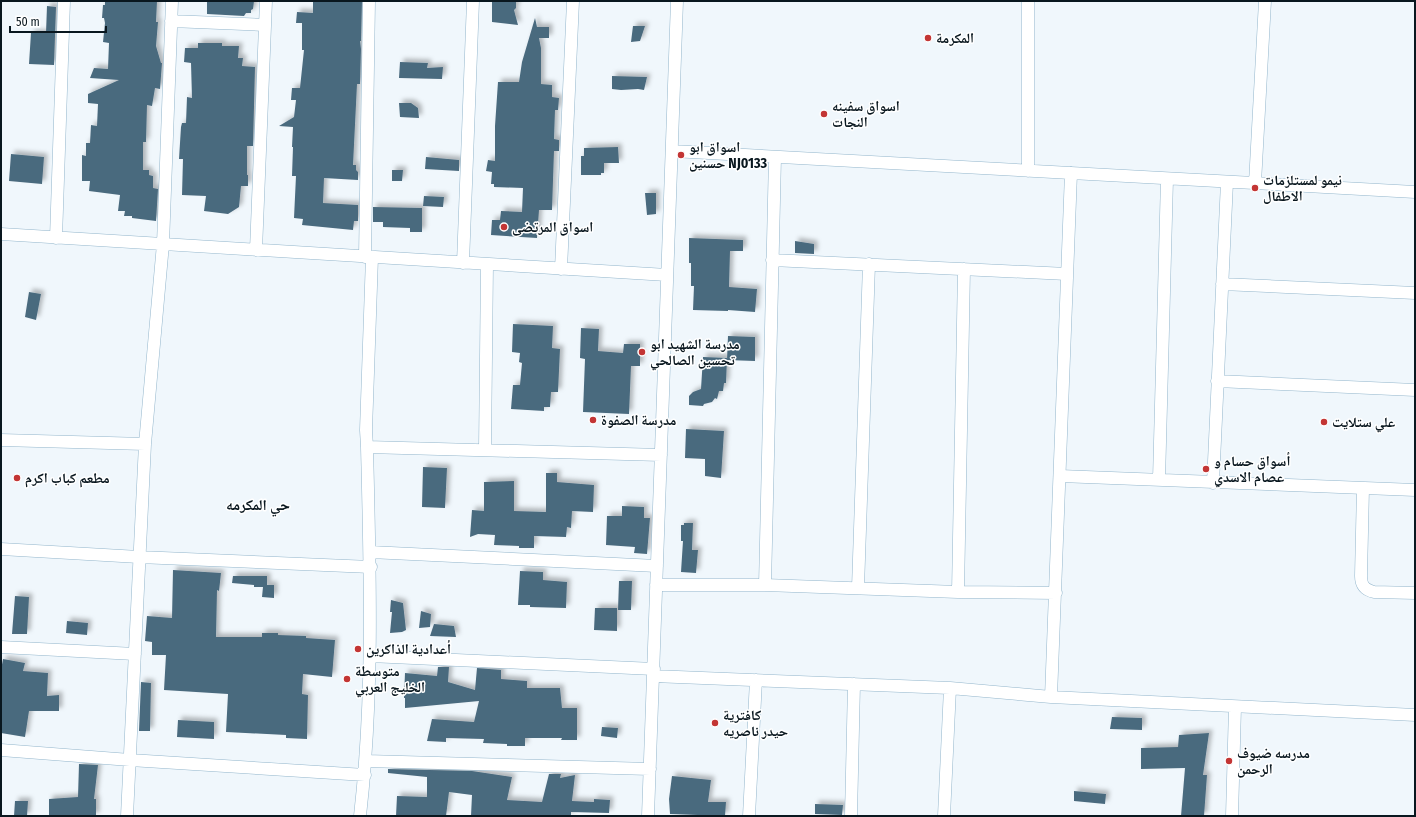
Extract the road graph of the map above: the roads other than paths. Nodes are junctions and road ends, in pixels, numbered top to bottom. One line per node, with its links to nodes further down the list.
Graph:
1 (64, 1): 21 (street)
2 (172, 1): 10 (street)
3 (266, 1): 11 (street)
4 (369, 1): 24 (street)
5 (473, 1): 26 (street)
6 (573, 1): 29 (street)
7 (677, 1): 12 (street)
8 (1028, 1): 14 (street)
9 (1265, 1): 18 (street)
10 (171, 21): 11 (street); 22 (street)
11 (265, 25): 23 (street)
12 (672, 151): 13 (street); 32 (street)
13 (775, 156): 14 (street); 25 (street)
14 (1028, 171): 15 (street)
15 (1071, 173): 16 (street); 31 (street)
16 (1167, 179): 17 (street); 43 (street)
17 (1227, 182): 18 (street); 33 (street)
18 (1255, 183): 19 (street)
19 (1415, 192)
20 (1, 234): 21 (street)
21 (56, 238): 22 (street)
22 (163, 244): 23 (street); 38 (street)
23 (256, 250): 24 (street)
24 (368, 257): 26 (street); 39 (street)
25 (772, 260): 28 (street); 53 (street)
26 (463, 263): 27 (street)
27 (487, 264): 29 (street); 40 (street)
28 (869, 264): 30 (street); 54 (street)
29 (561, 269): 32 (street)
30 (964, 269): 31 (street); 55 (street)
31 (1067, 274): 42 (street)
32 (667, 275): 41 (street)
33 (1222, 284): 34 (street); 35 (street)
34 (1415, 293)
35 (1218, 382): 36 (street); 44 (street)
36 (1415, 390)
37 (1, 440): 38 (street)
38 (145, 444): 49 (street)
39 (368, 447): 40 (street); 48 (street)
40 (485, 449): 41 (street)
41 (661, 456): 50 (street)
42 (1060, 476): 43 (street); 56 (street)
43 (1159, 480): 44 (street)
44 (1213, 483): 45 (street)
45 (1363, 488): 46 (street); 57 (street)
46 (1415, 490)
47 (1, 549): 49 (street)
48 (370, 552): 50 (street); 51 (street)
49 (140, 557): 51 (street); 59 (street)
50 (657, 566): 52 (street)
51 (371, 567): 60 (street)
52 (656, 584): 53 (street); 61 (street)
53 (765, 585): 54 (street)
54 (858, 588): 55 (street)
55 (958, 592): 56 (street)
56 (1056, 593): 65 (street)
57 (1415, 593)
58 (1, 648): 59 (street)
59 (135, 654): 69 (street)
60 (370, 656): 61 (street); 70 (street)
61 (653, 672): 62 (street); 71 (street)
62 (756, 680): 63 (street); 76 (street)
63 (854, 684): 64 (street); 77 (street)
64 (950, 688): 65 (street); 78 (street)
65 (1051, 697): 66 (street)
66 (1235, 707): 67 (street); 79 (street)
67 (1415, 715)
68 (1, 750): 69 (street)
69 (130, 760): 72 (street); 73 (street)
70 (366, 761): 71 (street); 72 (street)
71 (650, 769): 75 (street)
72 (365, 775): 74 (street)
73 (127, 816)
74 (360, 816)
75 (648, 816)
76 (749, 816)
77 (851, 816)
78 (944, 816)
79 (1232, 816)

